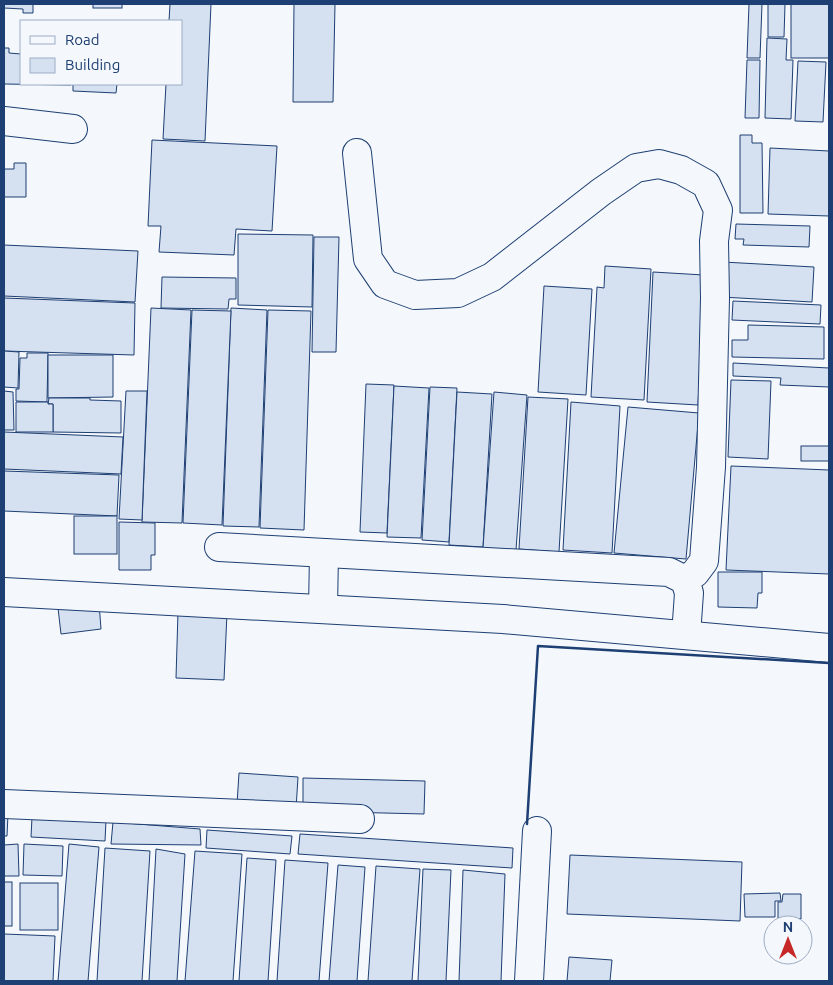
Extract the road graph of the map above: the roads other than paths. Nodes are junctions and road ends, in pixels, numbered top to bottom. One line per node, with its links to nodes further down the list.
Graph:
1 (4, 121): 2 (lane)
2 (73, 129)
3 (358, 153): 6 (lane)
4 (219, 547): 5 (lane)
5 (324, 553): 6 (lane); 8 (lane)
6 (684, 580): 9 (lane)
7 (4, 592): 8 (lane)
8 (323, 609): 9 (lane)
9 (686, 635): 10 (lane)
10 (829, 648)
11 (4, 804): 12 (lane)
12 (360, 819)
13 (536, 831): 14 (lane)
14 (529, 981)

